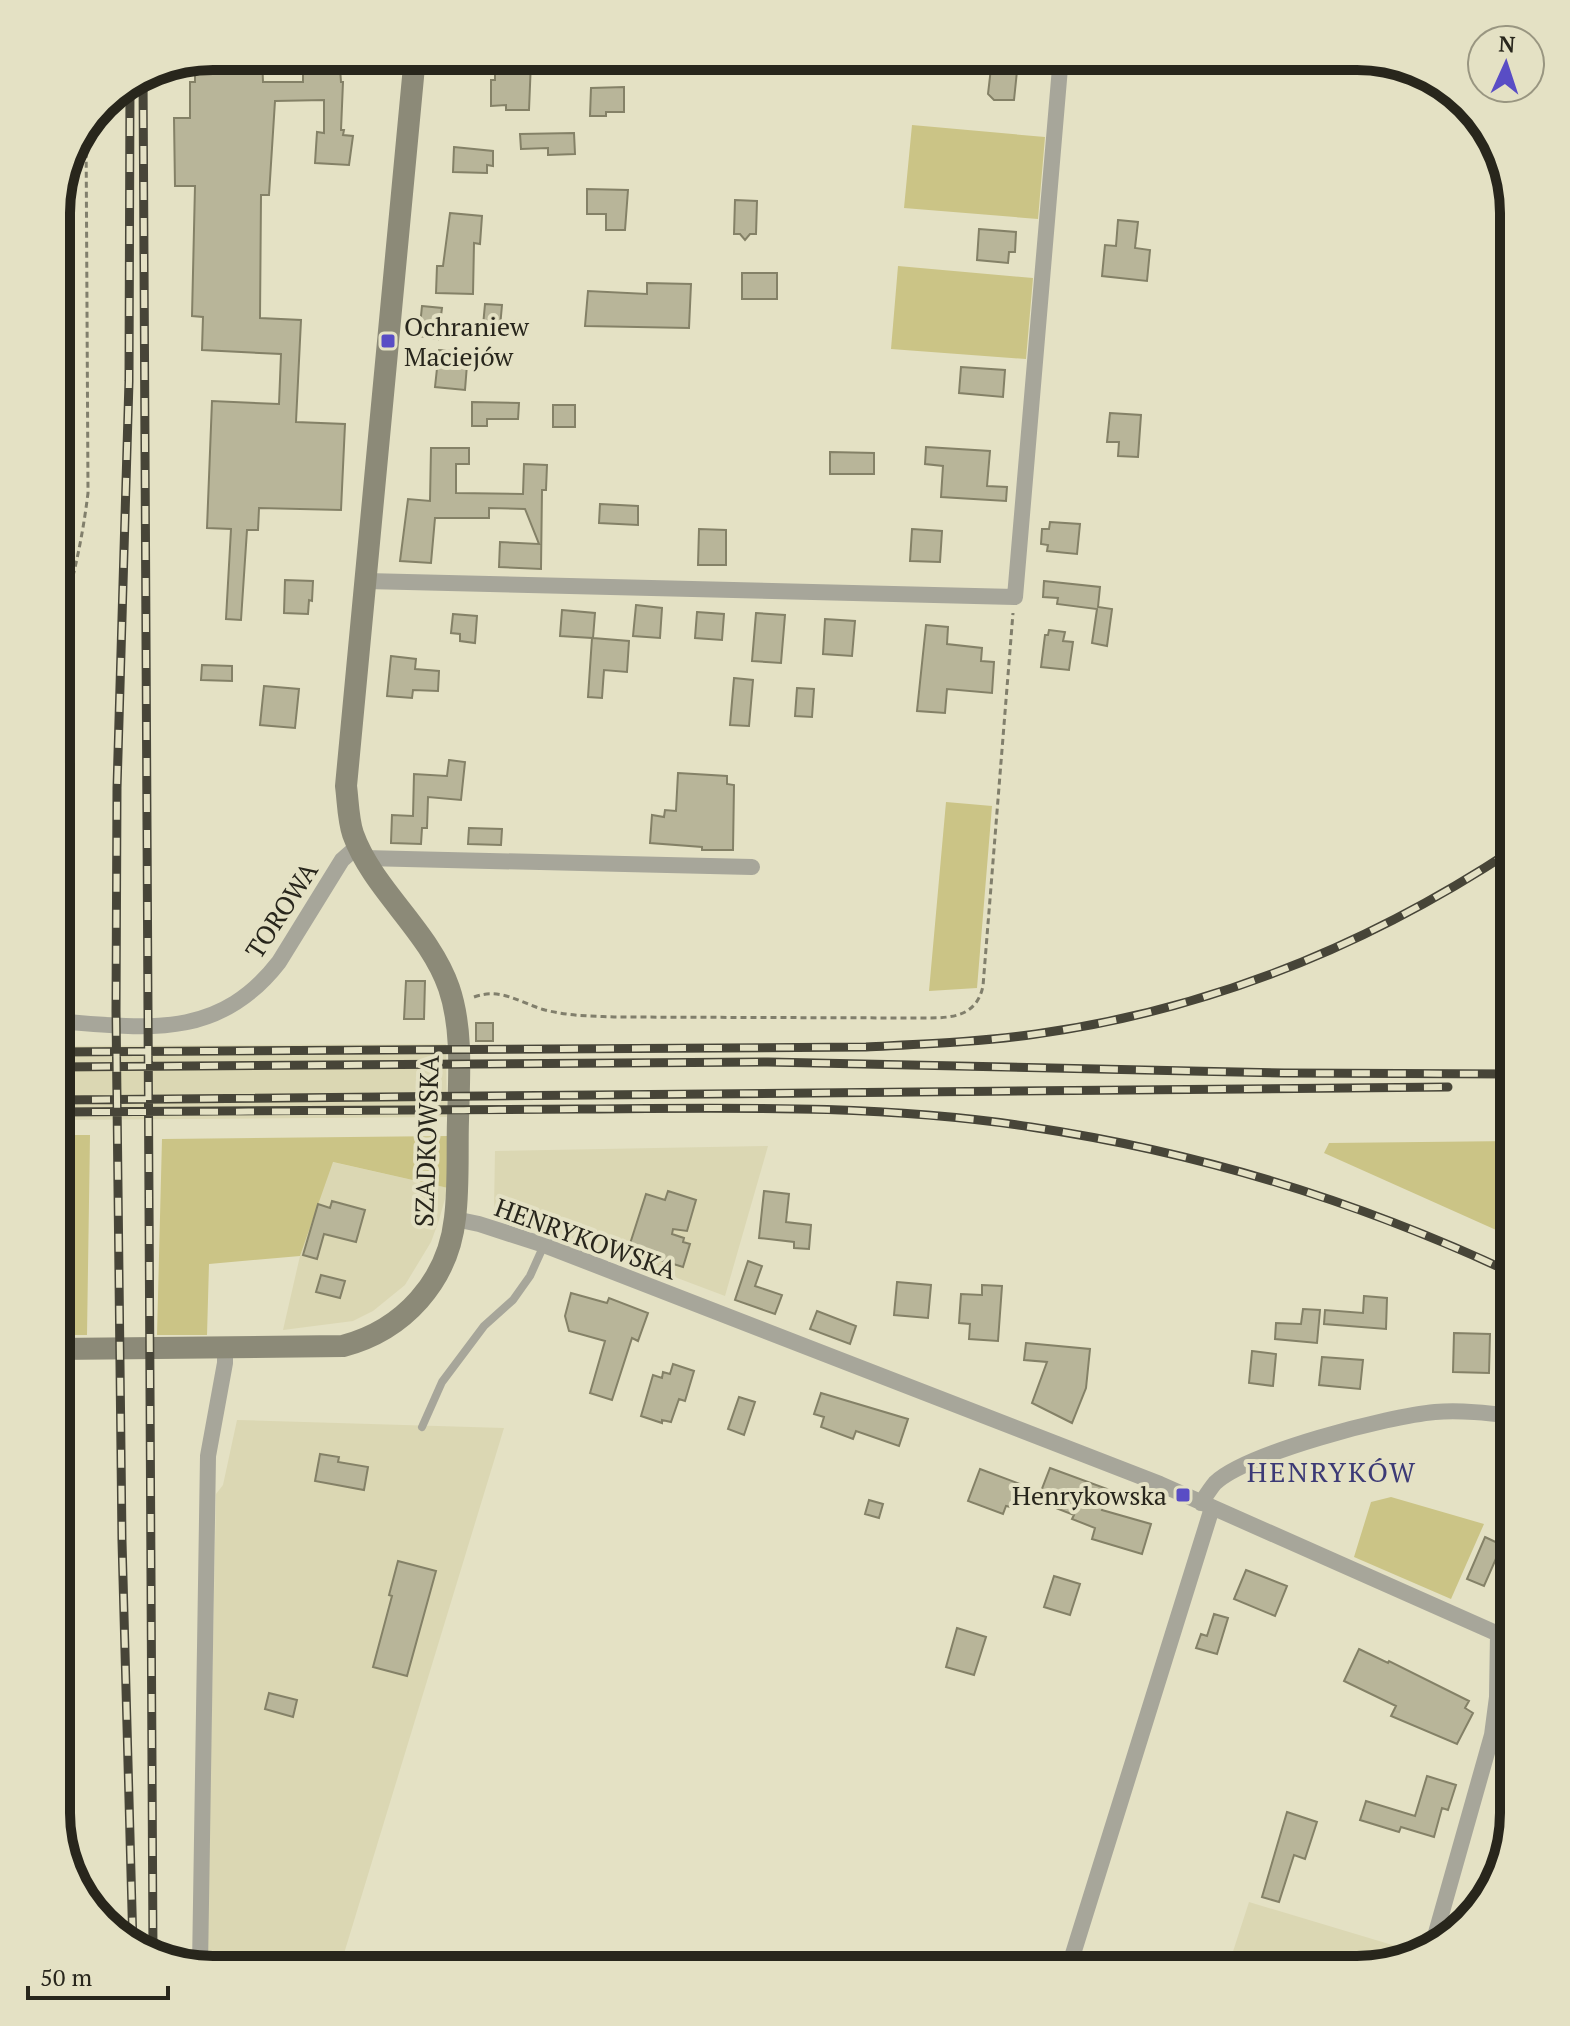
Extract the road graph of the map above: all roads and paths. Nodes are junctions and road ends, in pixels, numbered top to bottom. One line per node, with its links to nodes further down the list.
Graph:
1 (414, 70): 4 (street, SZADKOWSKA)
2 (1060, 70): 6 (street)
3 (86, 148): 5 (path)
4 (366, 581): 6 (street); 7 (street, SZADKOWSKA)
5 (70, 592)
6 (1015, 597): 9 (path)
7 (362, 851): 8 (street); 9 (street, SZADKOWSKA); 10 (street, TOROWA)
8 (752, 867)
9 (455, 1006): 11 (street, SZADKOWSKA)
10 (70, 1022)
11 (455, 1219): 12 (street, HENRYKOWSKA); 14 (street, SZADKOWSKA)
12 (544, 1245): 16 (lane); 17 (street, HENRYKOWSKA)
13 (70, 1349): 14 (street, SZADKOWSKA)
14 (225, 1349): 21 (street)
15 (1500, 1415): 17 (street)
16 (422, 1427)
17 (1206, 1506): 18 (street, HENRYKOWSKA); 22 (street)
18 (1500, 1635)
19 (1500, 1677): 20 (street, HENRYKOWSKA)
20 (1436, 1932)
21 (200, 1955)
22 (1072, 1956)

